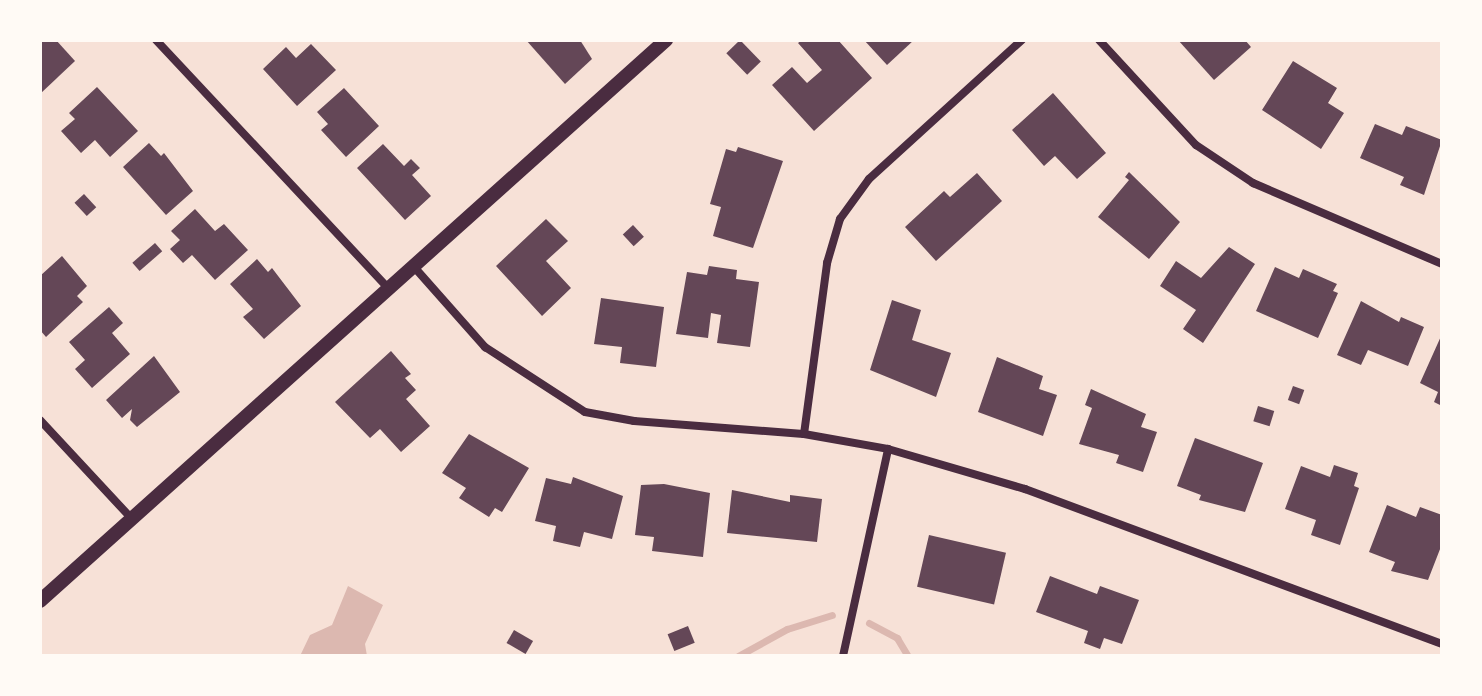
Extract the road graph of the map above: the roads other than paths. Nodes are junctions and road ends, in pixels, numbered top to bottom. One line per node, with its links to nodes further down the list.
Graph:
1 (156, 40): 7 (street)
2 (1022, 40): 9 (street)
3 (1099, 40): 5 (street)
4 (664, 41): 6 (street)
5 (1442, 264)
6 (415, 268): 7 (street); 9 (street)
7 (390, 290): 11 (street)
8 (40, 420): 11 (street)
9 (804, 434): 10 (street)
10 (888, 449): 13 (street); 14 (street)
11 (132, 519): 12 (street)
12 (40, 601)
13 (1442, 644)
14 (843, 656)

